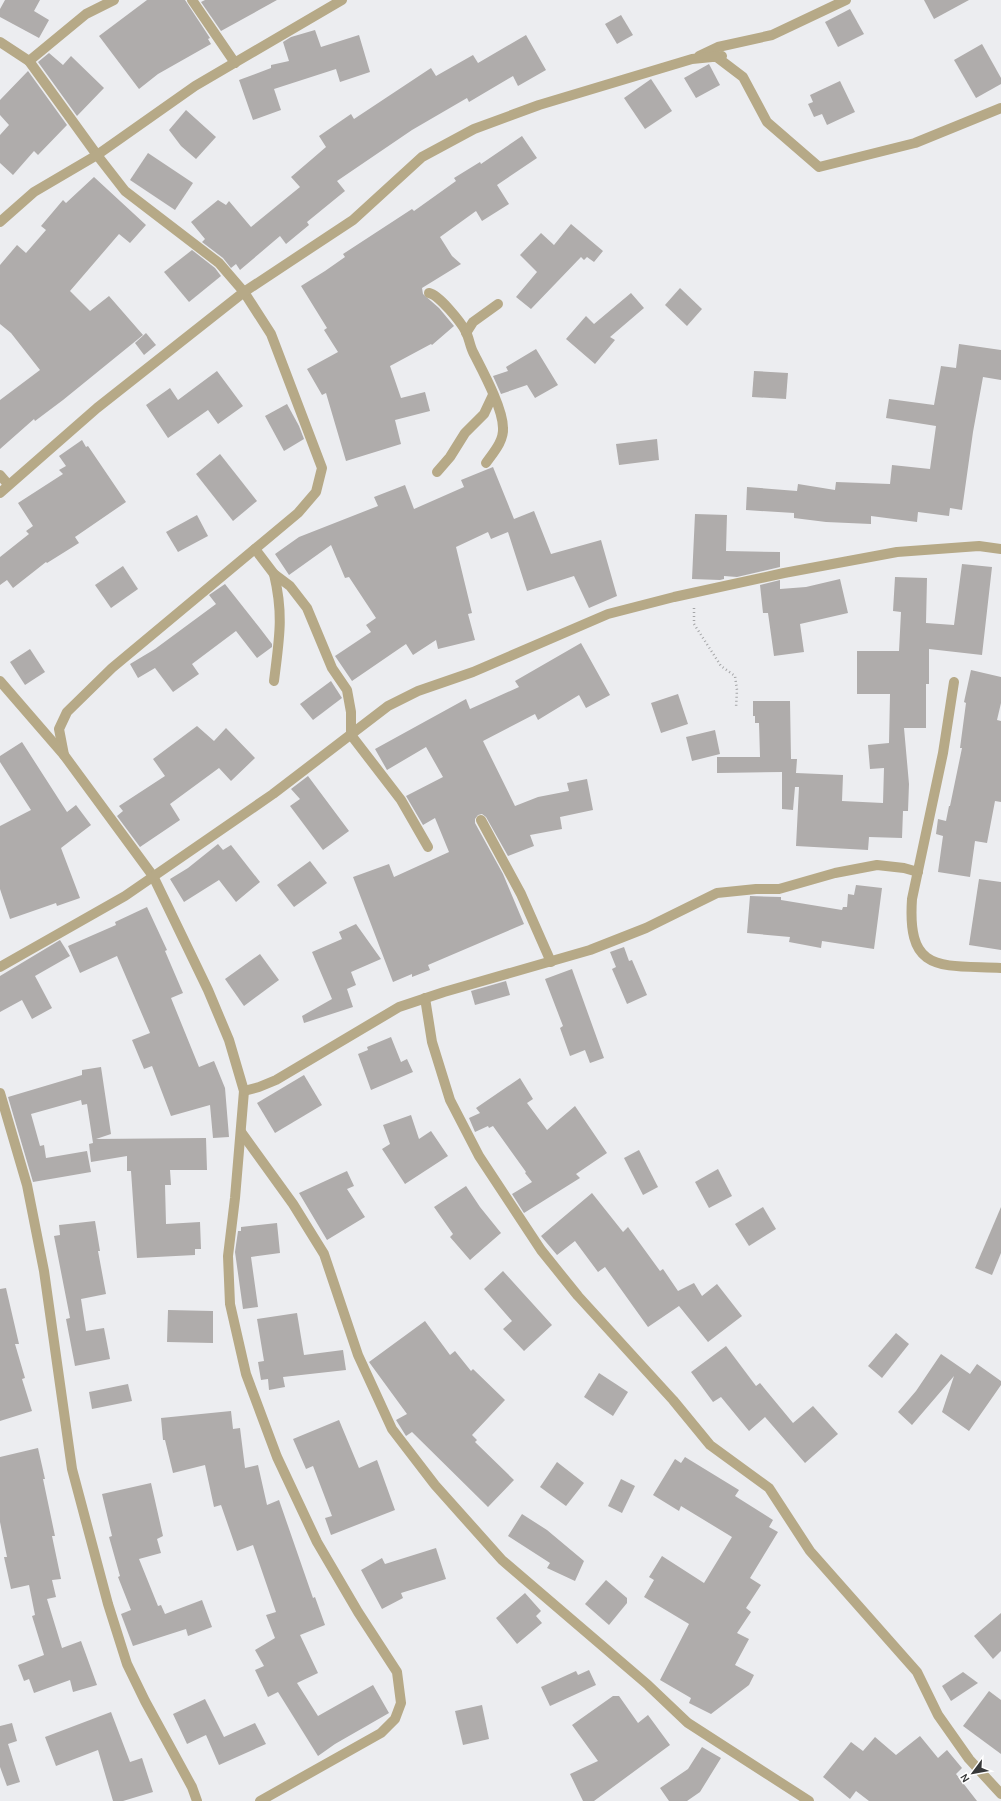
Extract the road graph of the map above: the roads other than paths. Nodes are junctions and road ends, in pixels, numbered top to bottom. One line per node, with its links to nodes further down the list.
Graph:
1 (114, 0): 7 (street)
2 (192, 0): 8 (street)
3 (342, 0): 8 (street)
4 (846, 0): 6 (street)
5 (0, 42): 7 (street)
6 (692, 59): 9 (street); 12 (street)
7 (29, 61): 10 (street)
8 (235, 63): 10 (street)
9 (1001, 108)
10 (97, 156): 11 (street); 12 (street)
11 (0, 222)
12 (244, 292): 19 (street); 20 (street)
13 (429, 294): 15 (street)
14 (498, 304): 15 (street)
15 (466, 332): 16 (street)
16 (493, 395): 17 (street); 18 (street)
17 (486, 463)
18 (437, 472)
19 (0, 493)
20 (255, 549): 22 (street); 27 (street)
21 (1001, 549): 26 (street)
22 (274, 574): 23 (street); 26 (street)
23 (274, 680)
24 (0, 681): 27 (street)
25 (954, 682): 30 (street)
26 (351, 735): 29 (street); 31 (street)
27 (64, 755): 31 (street)
28 (481, 820): 32 (street)
29 (428, 848)
30 (918, 872): 32 (street); 34 (street)
31 (153, 876): 33 (street); 36 (street)
32 (551, 962): 35 (street)
33 (0, 966)
34 (1001, 968)
35 (425, 998): 36 (street); 39 (street)
36 (244, 1091): 38 (street)
37 (0, 1093): 40 (street)
38 (241, 1132): 41 (street); 42 (street)
39 (1001, 1794)
40 (197, 1801)
41 (260, 1801)
42 (809, 1801)

